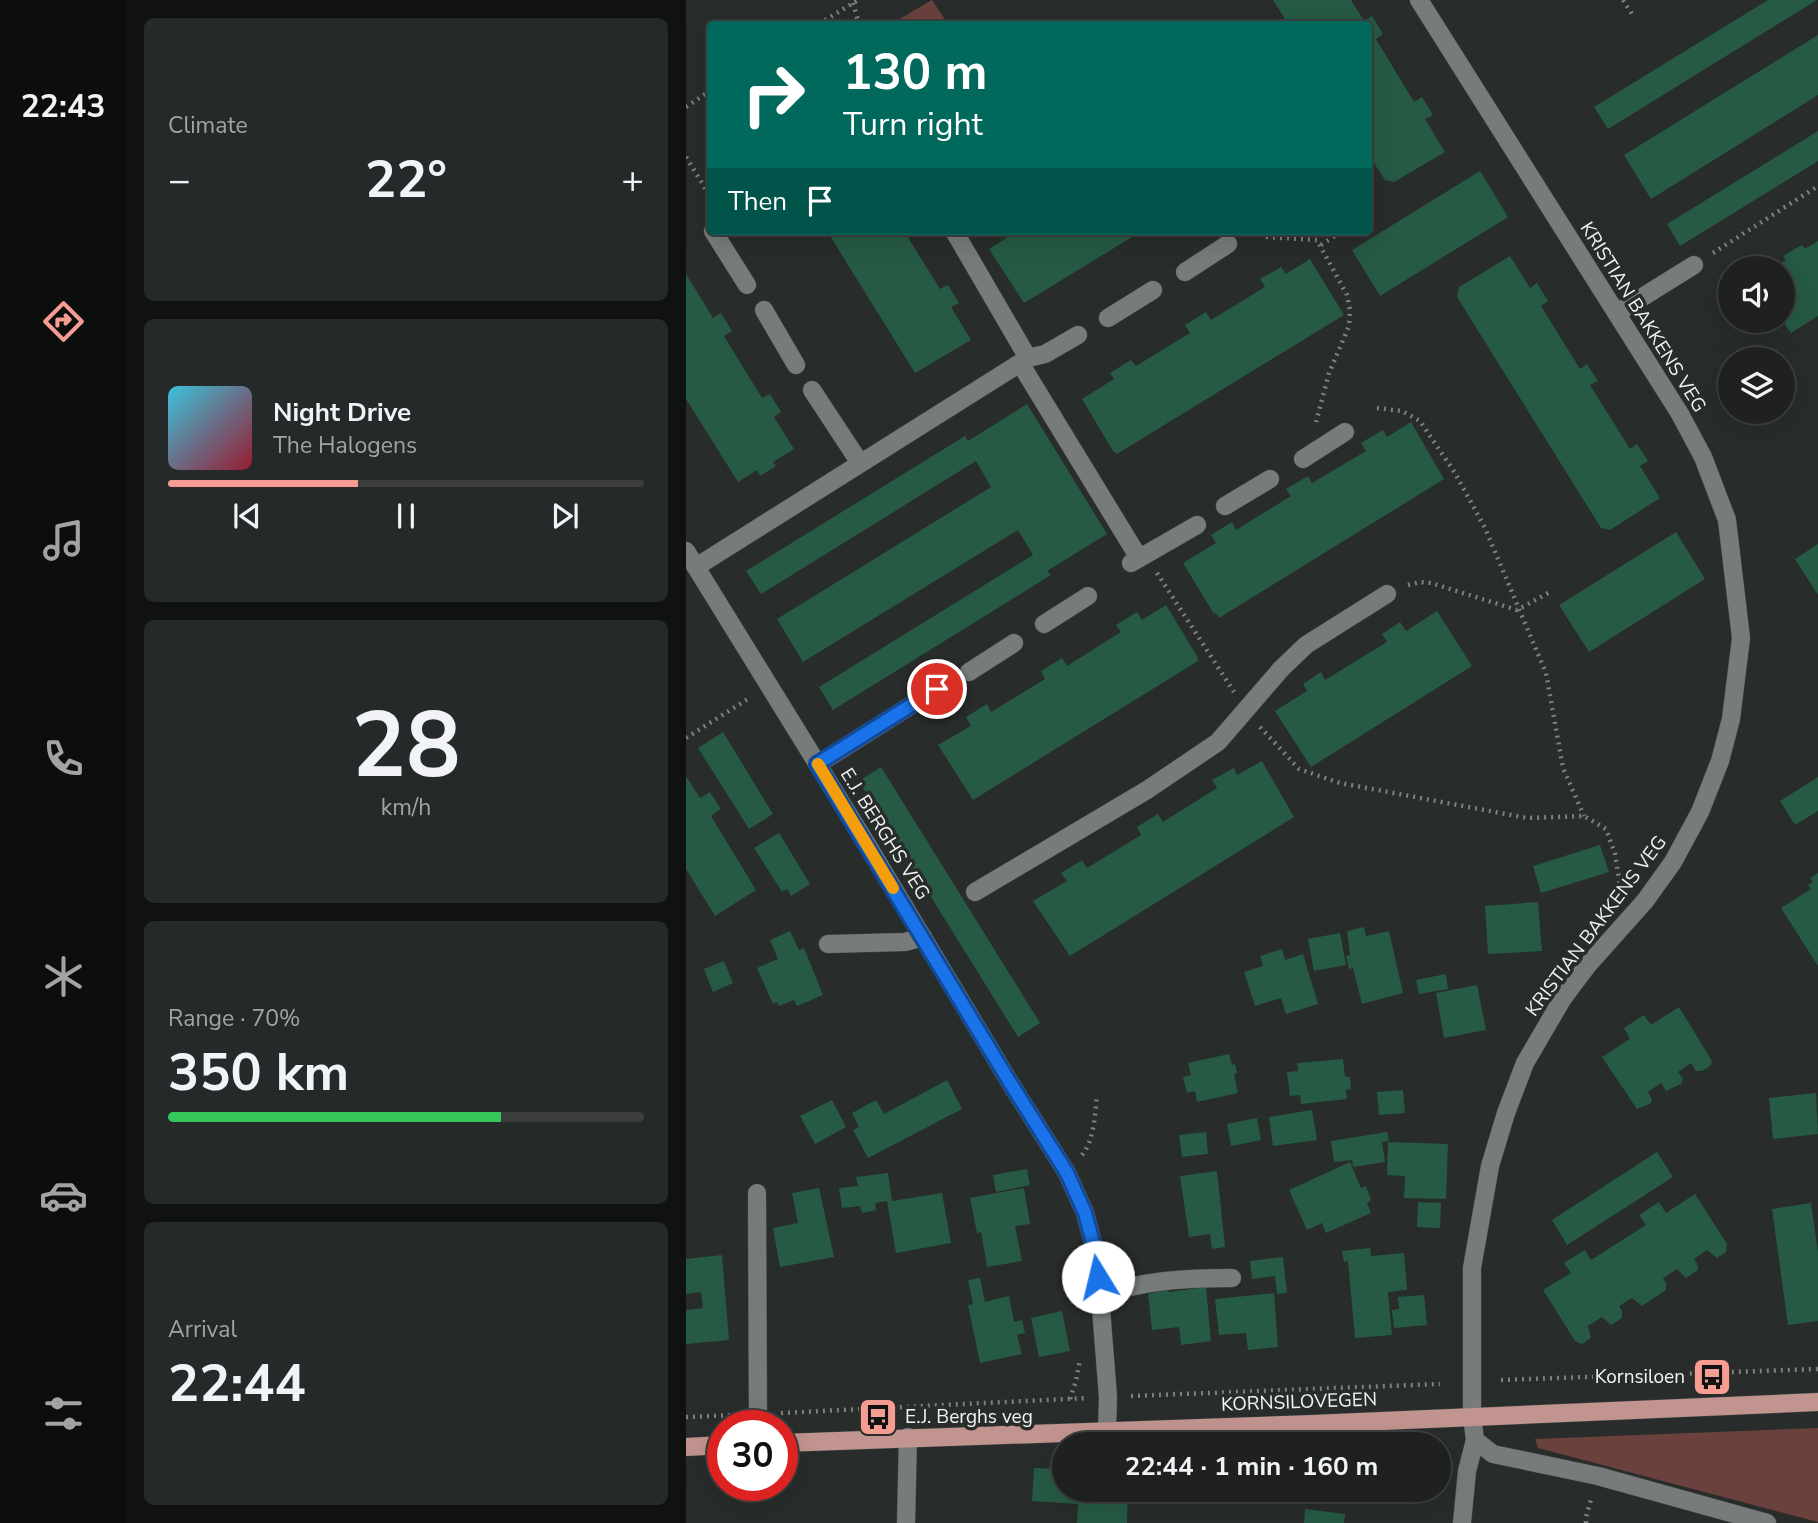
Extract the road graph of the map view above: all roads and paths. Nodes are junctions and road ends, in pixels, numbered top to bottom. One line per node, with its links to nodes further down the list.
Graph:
1 (1419, 0): 23 (street, KRISTIAN BAKKENS VEG)
2 (1623, 0): 4 (path)
3 (856, 2): 5 (path); 6 (path)
4 (1632, 14)
5 (824, 21)
6 (859, 21)
7 (707, 94): 8 (path)
8 (686, 107)
9 (686, 157): 11 (path)
10 (1818, 186): 18 (path)
11 (707, 191)
12 (716, 235): 20 (street)
13 (956, 235): 26 (street)
14 (1336, 235): 17 (path)
15 (1266, 237): 17 (path)
16 (1228, 244): 19 (street)
17 (1321, 245): 31 (path)
18 (1694, 265): 23 (street)
19 (1185, 272)
20 (747, 285)
21 (1153, 290): 24 (street)
22 (764, 310): 27 (street)
23 (1617, 313): 53 (street, KRISTIAN BAKKENS VEG)
24 (1108, 318)
25 (1078, 335): 26 (street)
26 (1024, 360): 32 (street); 37 (street)
27 (796, 365)
28 (813, 390): 32 (street)
29 (1377, 408): 42 (path)
30 (1345, 432): 31 (street)
31 (1309, 455)
32 (860, 463): 38 (street)
33 (1270, 479): 34 (street)
34 (1225, 506)
35 (1197, 525): 37 (street)
36 (686, 551): 38 (street, E.J. BERGHS VEG)
37 (1138, 558): 48 (path)
38 (696, 567): 50 (street, E.J. BERGHS VEG)
39 (1552, 591): 42 (path)
40 (1387, 594): 42 (path); 48 (street)
41 (1088, 596): 43 (street)
42 (1517, 610): 51 (path)
43 (1044, 624)
44 (1014, 643): 45 (street)
45 (969, 672)
46 (937, 689): 50 (street)
47 (758, 707): 49 (path)
48 (1246, 710): 51 (path); 52 (street)
49 (686, 738)
50 (817, 764): 54 (street, E.J. BERGHS VEG)
51 (1584, 816): 53 (path)
52 (975, 892)
53 (1645, 901): 69 (street, KRISTIAN BAKKENS VEG)
54 (923, 937): 55 (street); 58 (street, E.J. BERGHS VEG)
55 (828, 944)
56 (757, 1193): 68 (street)
57 (1232, 1278): 58 (street)
58 (1100, 1296): 65 (street, E.J. BERGHS VEG)
59 (1080, 1357): 66 (path)
60 (1818, 1369): 62 (path)
61 (1501, 1380): 62 (path)
62 (1522, 1380): 64 (path)
63 (1440, 1384): 65 (path)
64 (1522, 1388)
65 (1108, 1397): 66 (path); 73 (street, E.J. BERGHS VEG)
66 (1070, 1399): 71 (path)
67 (1818, 1402): 69 (main road, KORNSILOVEGEN)
68 (759, 1410)
69 (1472, 1416): 73 (main road, KORNSILOVEGEN); 75 (street, KRISTIAN BAKKENS VEG)
70 (686, 1417): 72 (path)
71 (798, 1417)
72 (707, 1418)
73 (1107, 1430): 74 (main road, KORNSILOVEGEN)
74 (908, 1437): 76 (main road, KORNSILOVEGEN); 79 (street)
75 (1475, 1440): 80 (street); 81 (street)
76 (798, 1442)
77 (707, 1446): 78 (main road)
78 (686, 1447)
79 (905, 1523)
80 (1462, 1523)
81 (1767, 1523)

